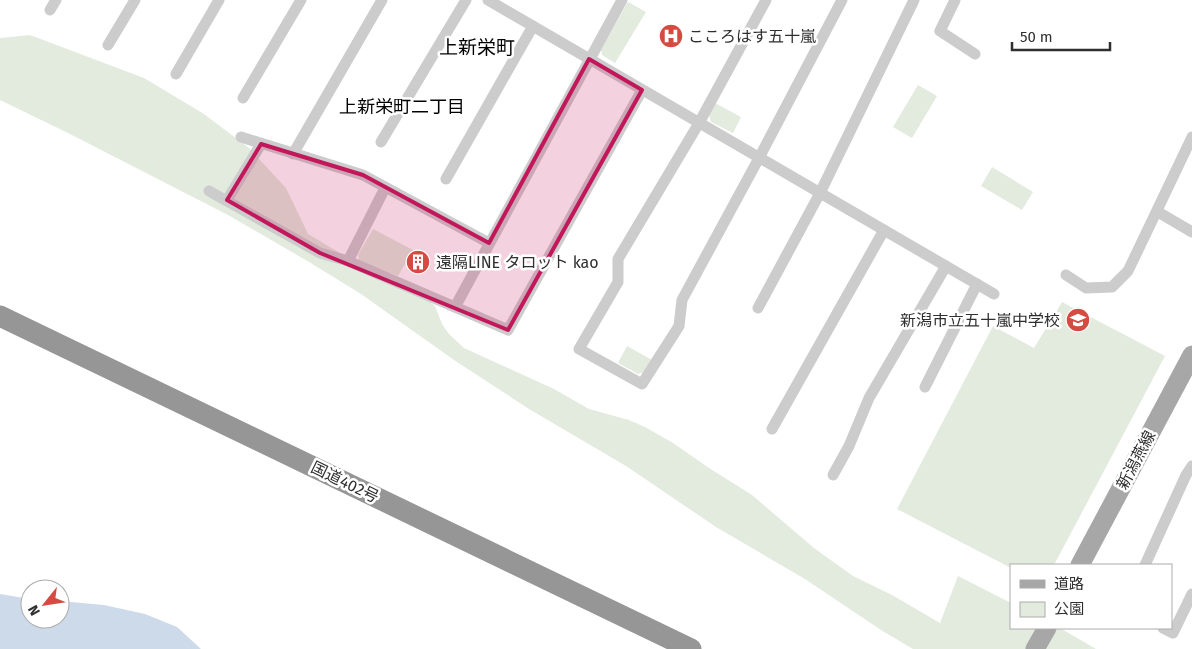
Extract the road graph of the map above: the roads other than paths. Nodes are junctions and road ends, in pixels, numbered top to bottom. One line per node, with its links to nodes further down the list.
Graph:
1 (135, 0): 14 (street)
2 (219, 0): 17 (street)
3 (301, 0): 19 (street)
4 (382, 0): 25 (street)
5 (466, 0): 23 (street)
6 (488, 0): 12 (street)
7 (622, 0): 16 (street)
8 (766, 0): 20 (street)
9 (842, 0): 27 (street)
10 (914, 0): 31 (street)
11 (955, 0): 15 (street)
12 (503, 4): 13 (street)
13 (533, 26): 16 (street); 28 (street)
14 (108, 45)
15 (975, 54)
16 (589, 59): 18 (street); 36 (street)
17 (176, 74)
18 (642, 90): 20 (street); 42 (street)
19 (244, 98)
20 (699, 122): 27 (street); 27 (street)
21 (1192, 137): 26 (street)
22 (241, 138): 24 (street)
23 (381, 142)
24 (261, 144): 25 (street); 32 (street)
25 (293, 154): 29 (street)
26 (1188, 155): 33 (street)
27 (759, 158): 31 (street)
28 (446, 179)
29 (385, 188): 36 (street); 37 (street)
30 (208, 190): 32 (street)
31 (820, 193): 34 (street); 43 (street)
32 (227, 200): 37 (street)
33 (1158, 212): 35 (street); 39 (street)
34 (884, 230): 38 (street); 47 (street)
35 (1192, 232)
36 (489, 243): 42 (street)
37 (348, 261): 42 (street)
38 (946, 266): 40 (street); 49 (street)
39 (1066, 275)
40 (977, 284): 41 (street); 46 (street)
41 (994, 294)
42 (455, 307)
43 (758, 308)
44 (0, 316): 55 (highway, 国道402号)
45 (1192, 355): 50 (main road, 新潟燕線)
46 (925, 387)
47 (772, 429)
48 (1192, 466): 51 (street)
49 (833, 474)
50 (1081, 564)
51 (1145, 564)
52 (1192, 594): 54 (street)
53 (1046, 629): 56 (main road)
54 (1165, 629)
55 (691, 649)
56 (1036, 649)

